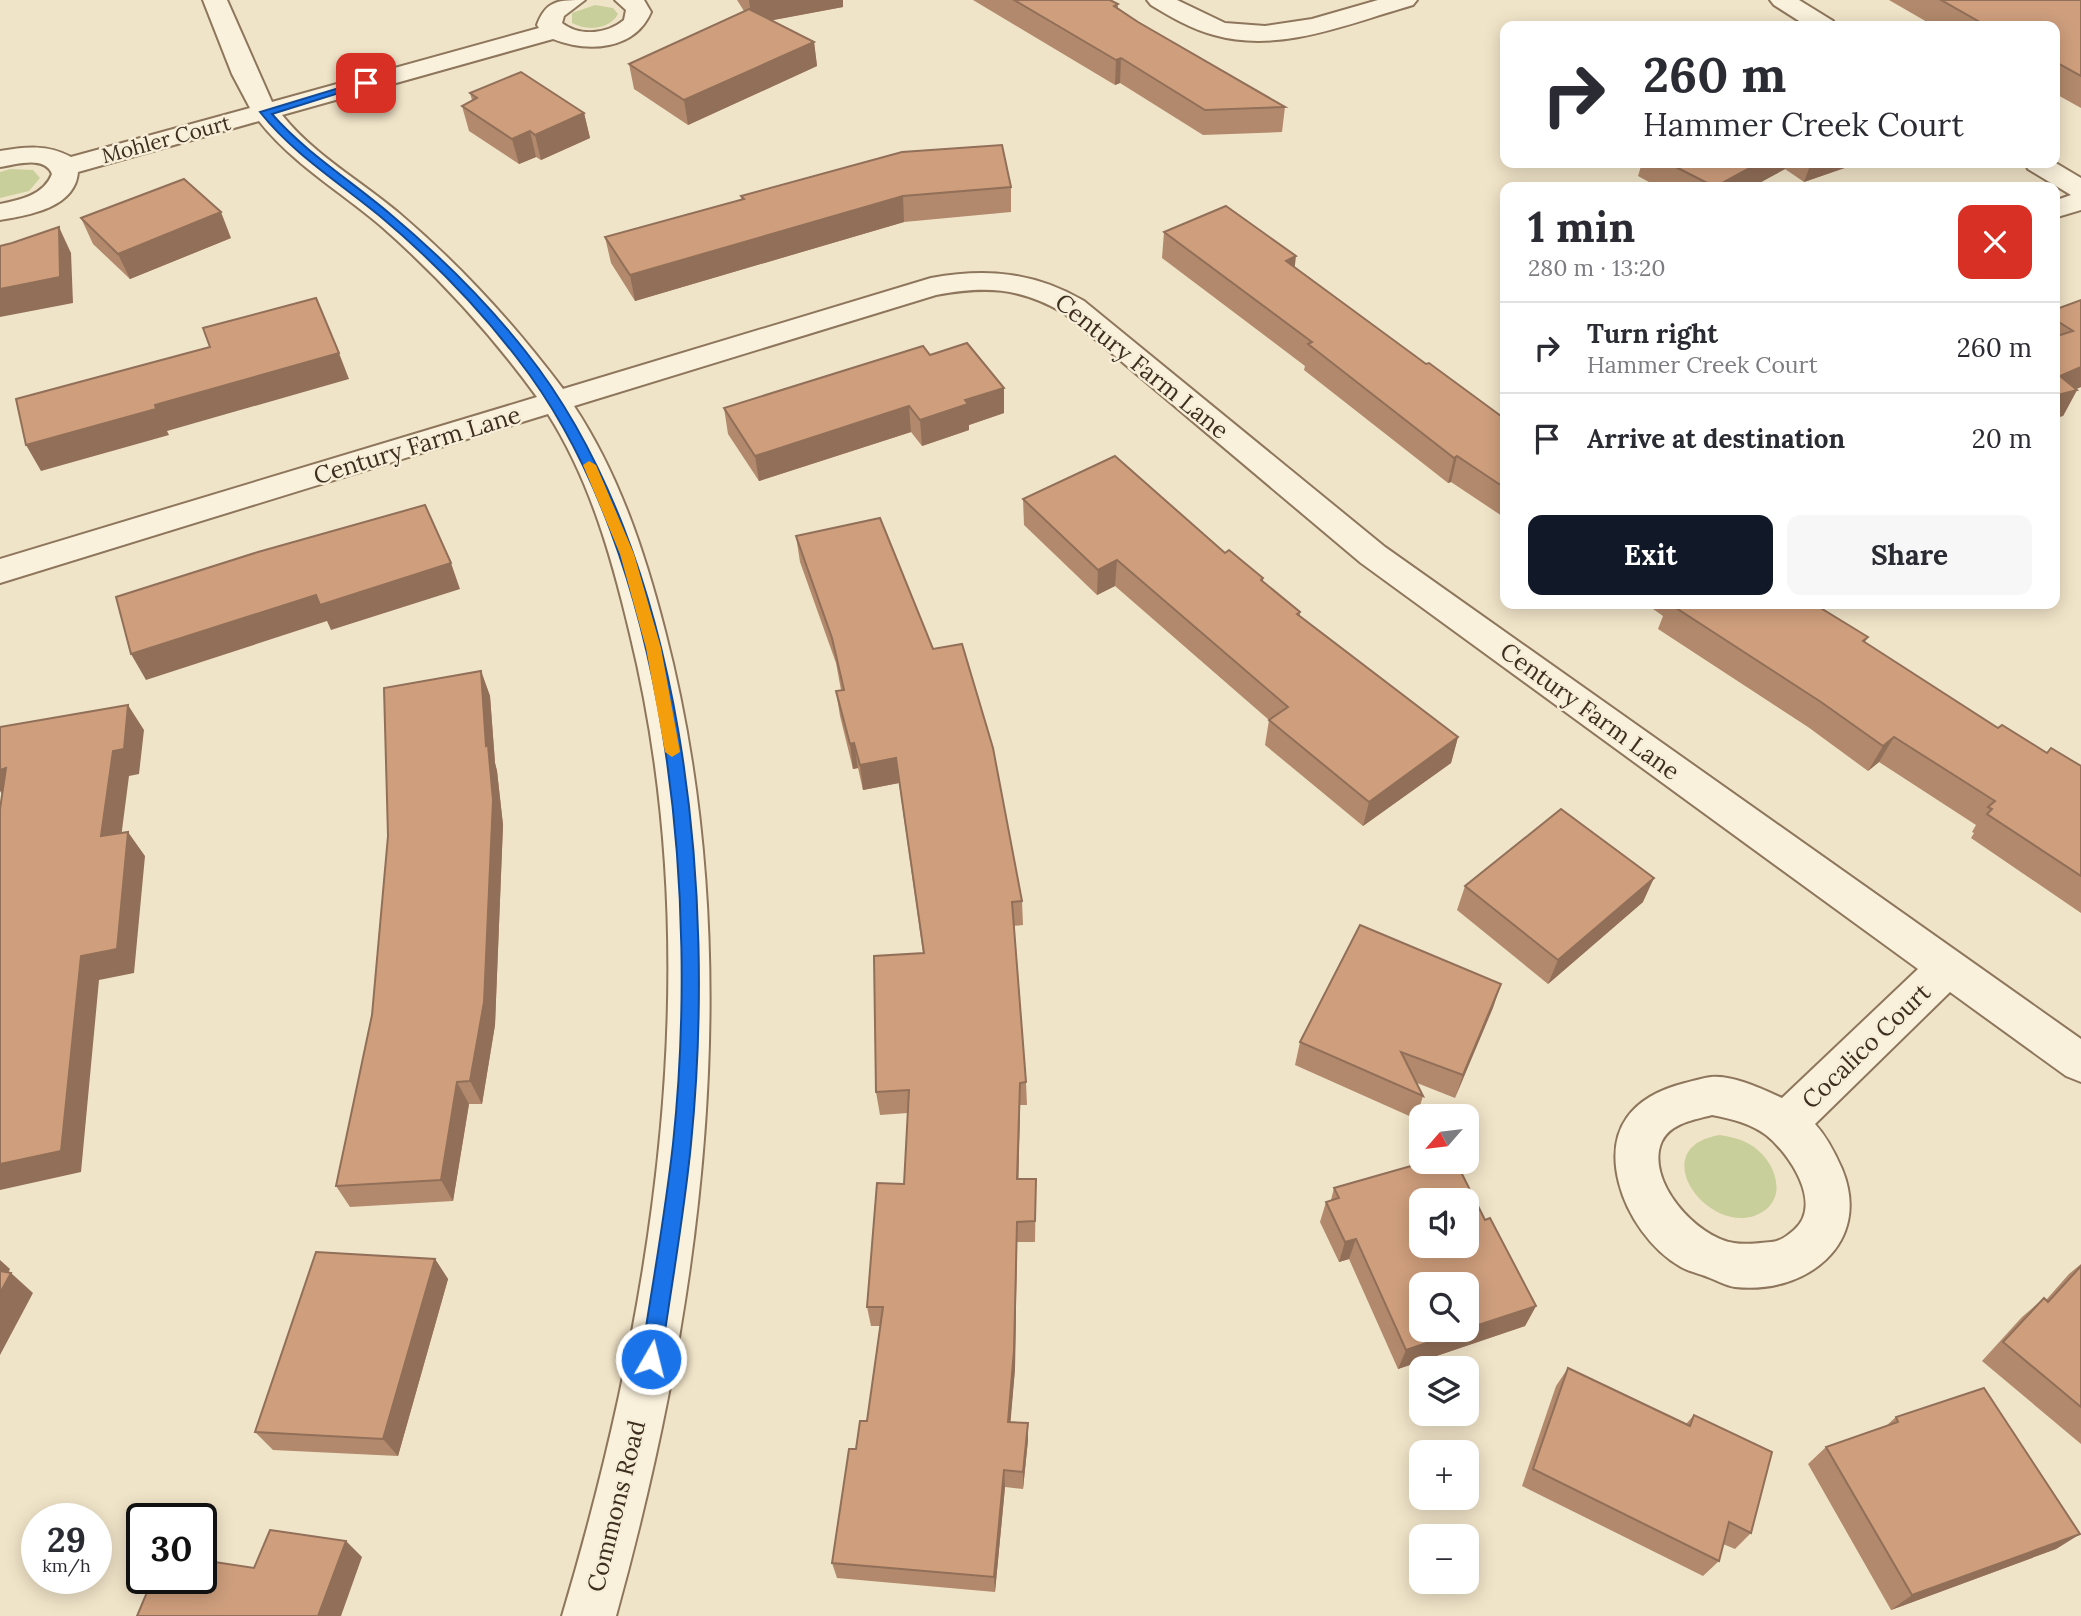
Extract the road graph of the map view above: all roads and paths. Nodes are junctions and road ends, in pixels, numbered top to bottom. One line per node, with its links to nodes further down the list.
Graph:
1 (215, 0): 9 (street, Commons Road)
2 (573, 0): 8 (street)
3 (627, 0): 8 (street)
4 (1159, 0): 5 (street)
5 (1405, 0)
6 (1782, 0): 7 (street)
7 (1816, 21)
8 (554, 31): 9 (street, Mohler Court)
9 (265, 112): 11 (street, Mohler Court); 17 (street, Commons Road)
10 (0, 159): 11 (street)
11 (66, 167): 16 (street)
12 (2046, 168): 13 (street)
13 (2081, 190)
14 (2081, 201): 15 (street)
15 (2060, 208)
16 (0, 212)
17 (556, 403): 18 (street, Century Farm Lane); 19 (street, Century Farm Lane); 22 (street, Commons Road)
18 (0, 571)
19 (1947, 968): 20 (street, Century Farm Lane); 21 (street, Cocalico Court)
20 (2081, 1063)
21 (1785, 1124): 21 (street, Cocalico Court)
22 (589, 1616)

